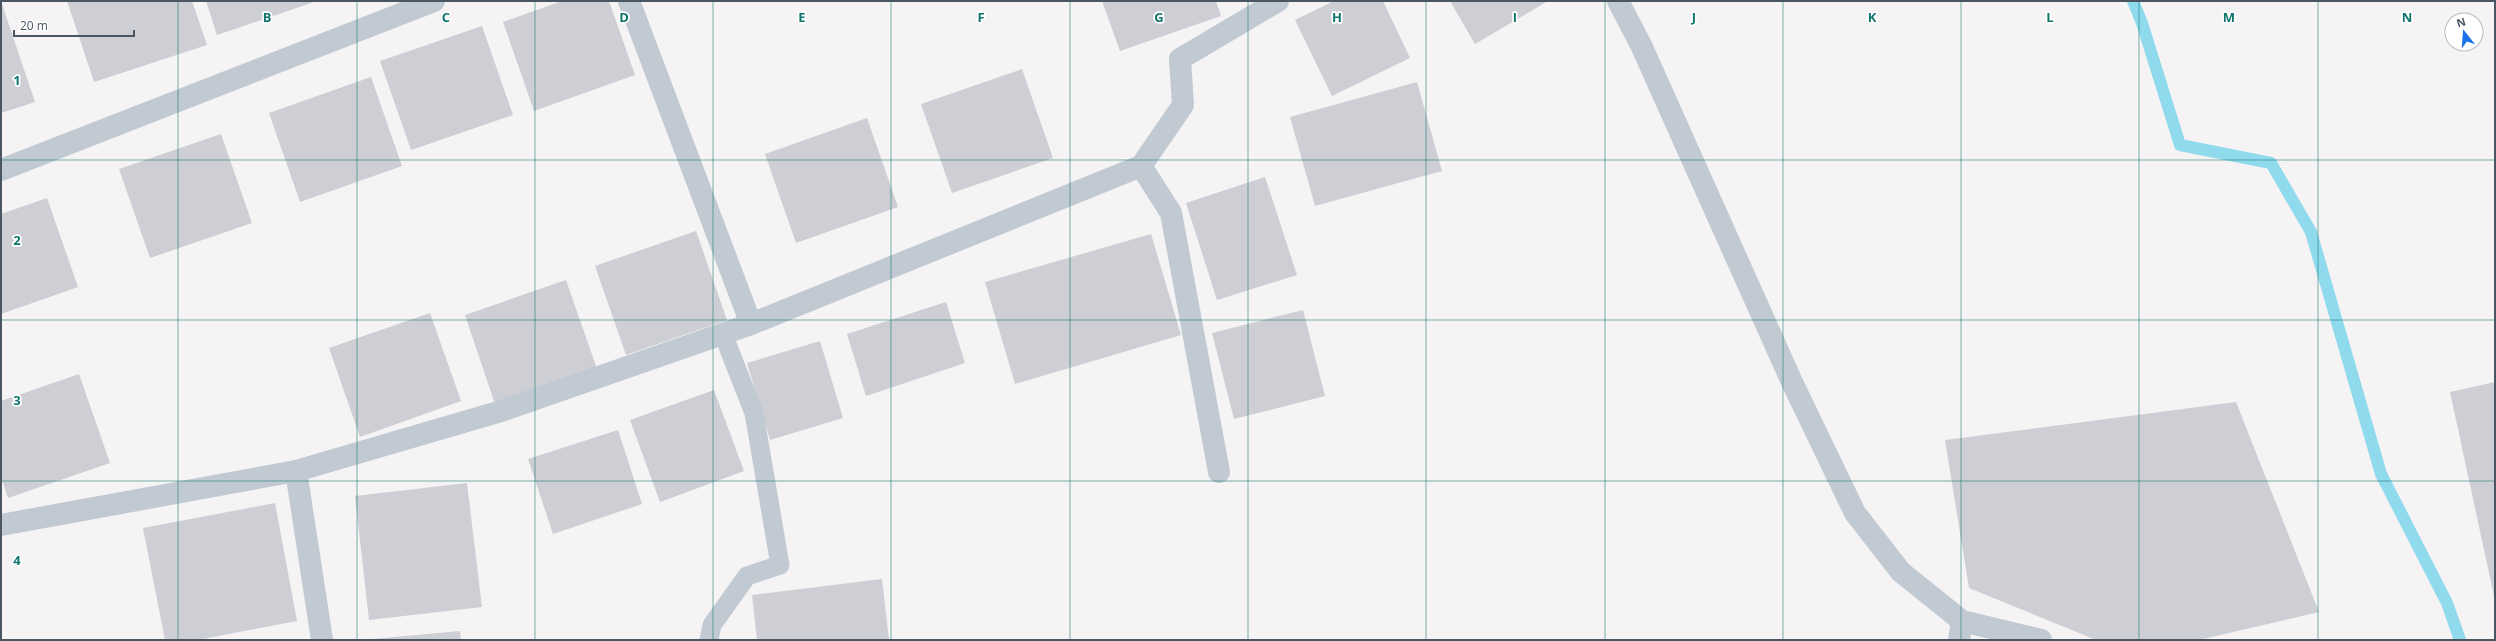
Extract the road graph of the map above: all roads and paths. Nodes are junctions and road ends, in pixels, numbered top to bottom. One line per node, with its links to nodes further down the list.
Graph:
1 (434, 1): 6 (street)
2 (628, 1): 7 (street)
3 (1278, 1): 5 (street)
4 (1618, 1): 12 (street)
5 (1141, 166): 7 (street); 10 (street)
6 (1, 170)
7 (751, 324): 8 (street)
8 (723, 334): 9 (street); 14 (lane)
9 (296, 471): 11 (street); 13 (street)
10 (1219, 472)
11 (1, 526)
12 (1960, 631): 15 (street)
13 (322, 640)
14 (709, 640)
15 (2042, 640)

